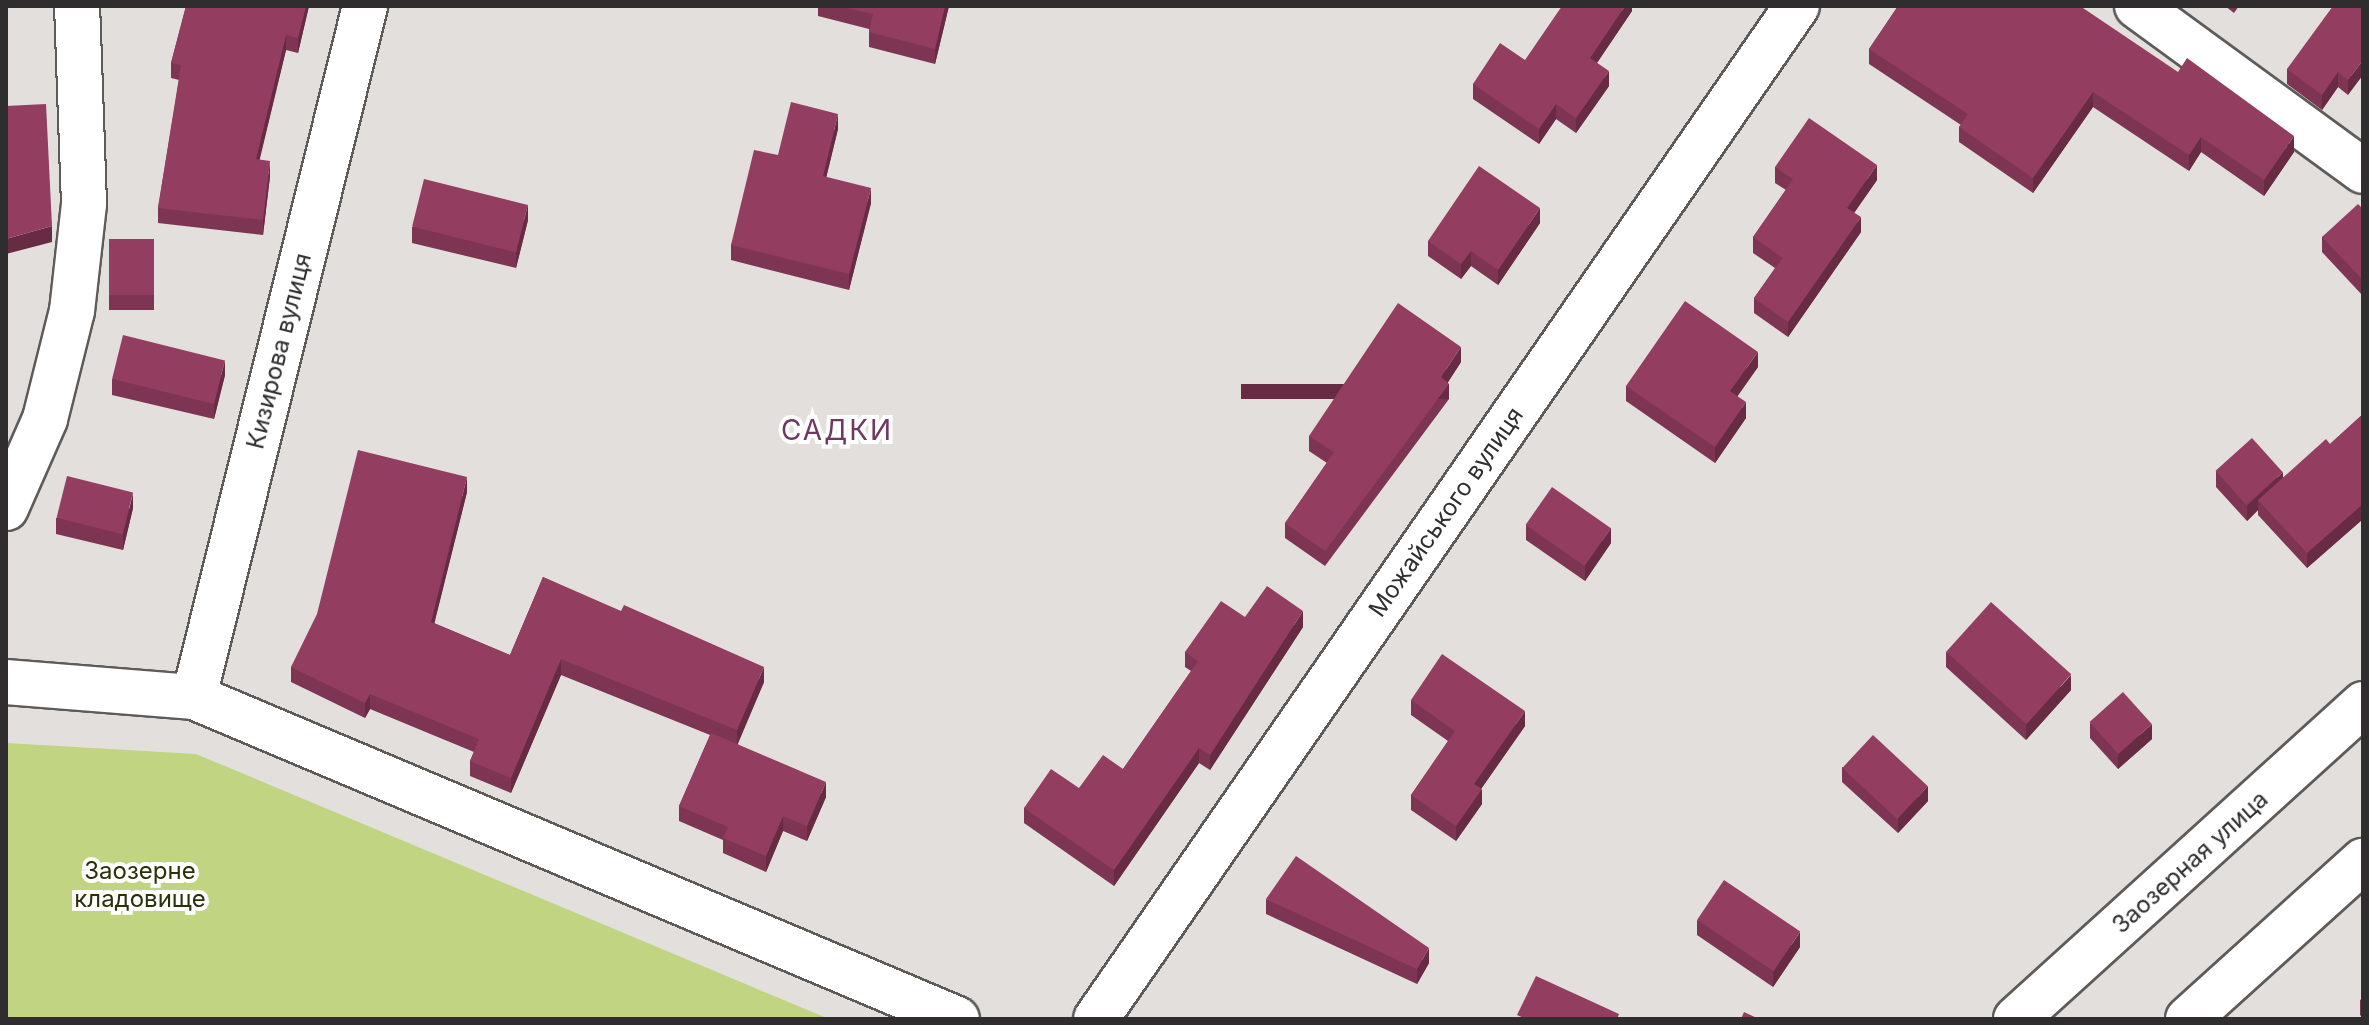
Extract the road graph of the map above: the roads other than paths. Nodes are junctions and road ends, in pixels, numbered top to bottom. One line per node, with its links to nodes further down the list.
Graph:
1 (77, 6): 6 (street)
2 (365, 6): 8 (street, Кизирова вулиця)
3 (1797, 6): 12 (street, Можайського вулиця)
4 (2137, 6): 5 (street)
5 (2363, 171)
6 (6, 508)
7 (6, 682): 8 (street)
8 (194, 697): 11 (street)
9 (2363, 704): 13 (street, Заозерная улица)
10 (2363, 861): 14 (street)
11 (957, 1019)
12 (1096, 1019)
13 (2016, 1019)
14 (2188, 1019)

